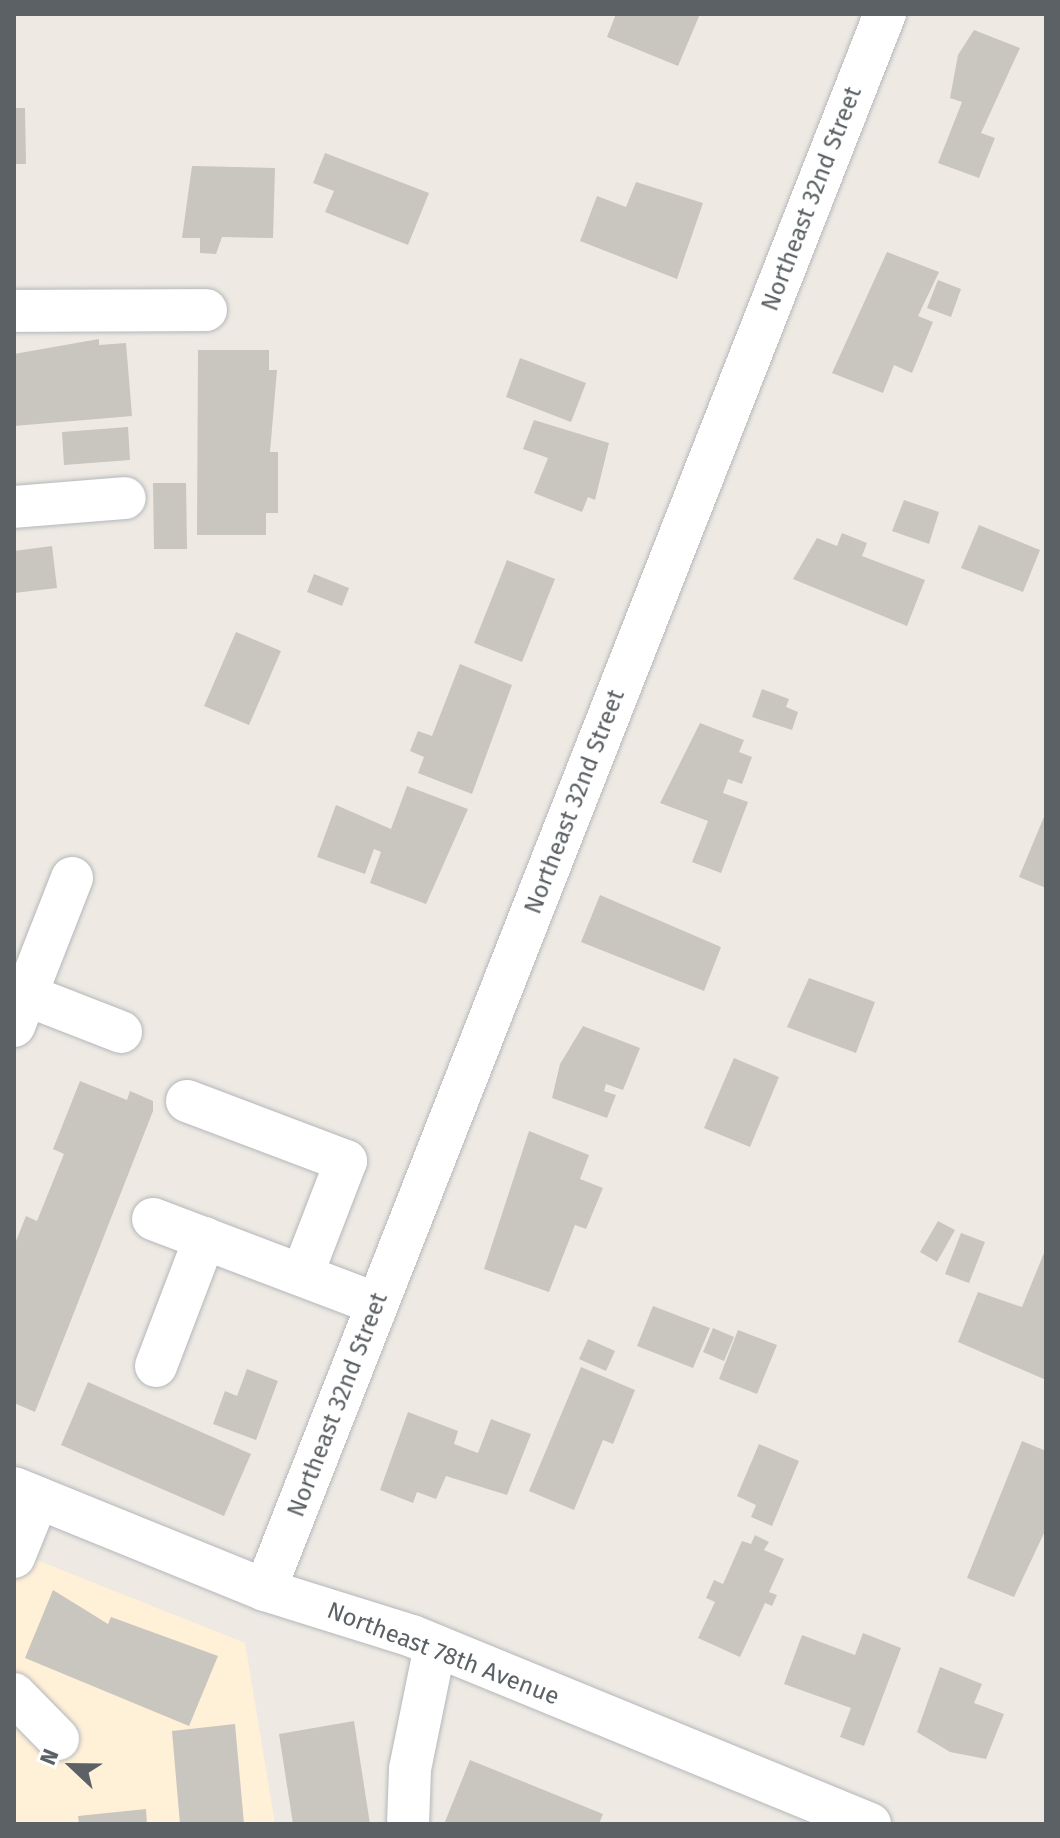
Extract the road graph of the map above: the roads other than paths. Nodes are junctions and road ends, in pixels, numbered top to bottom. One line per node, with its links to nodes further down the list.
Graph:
1 (885, 14): 13 (street, Northeast 32nd Street)
2 (206, 310): 3 (street)
3 (14, 311)
4 (125, 498): 5 (street)
5 (14, 507)
6 (72, 878): 7 (street)
7 (20, 1010): 8 (street)
8 (121, 1032)
9 (187, 1101): 12 (street)
10 (153, 1219): 11 (street)
11 (205, 1238): 12 (street); 14 (street)
12 (302, 1275): 13 (street)
13 (377, 1304): 17 (street, Northeast 32nd Street)
14 (156, 1366)
15 (26, 1493): 16 (street); 17 (street, Northeast 78th Avenue)
16 (14, 1557)
17 (265, 1590): 18 (street, Northeast 78th Avenue)
18 (435, 1646): 21 (street, Northeast 78th Avenue); 22 (street)
19 (14, 1694): 20 (street)
20 (58, 1739)
21 (803, 1811): 23 (street, Northeast 78th Avenue)
22 (408, 1824)
23 (870, 1824)

